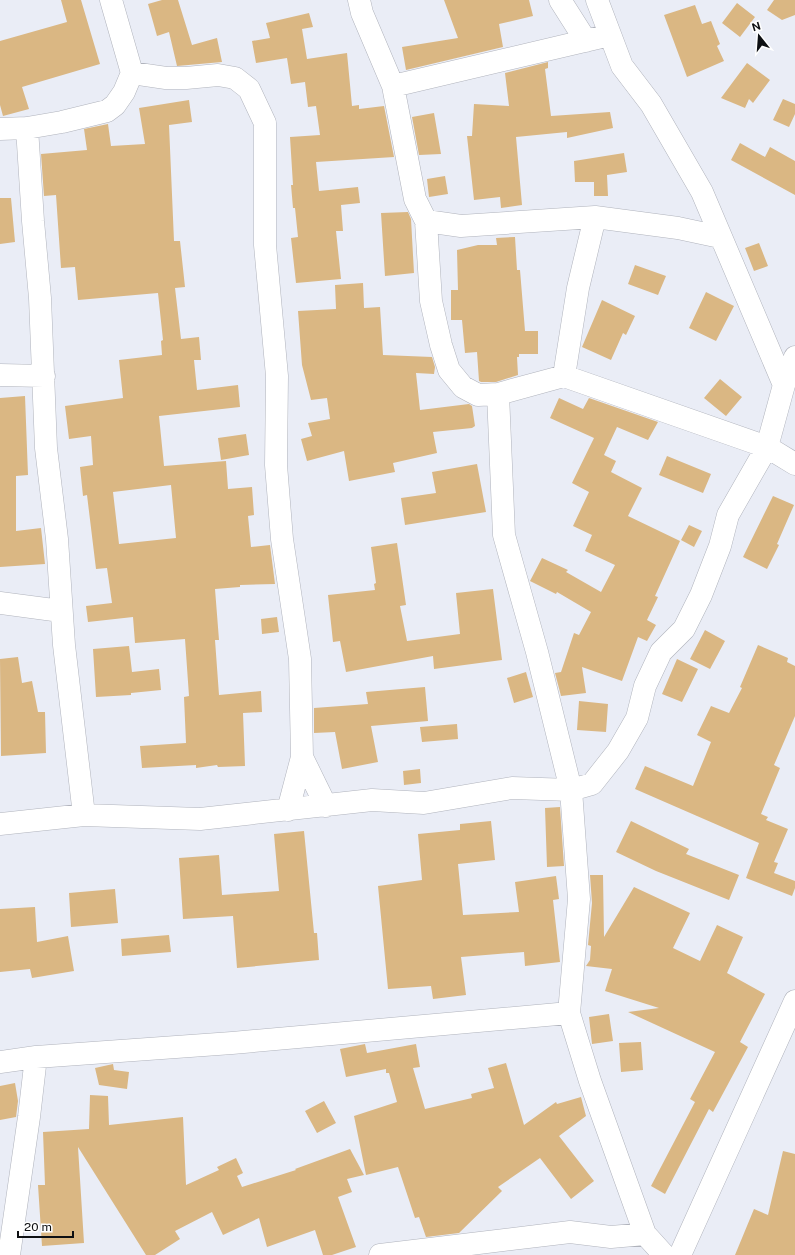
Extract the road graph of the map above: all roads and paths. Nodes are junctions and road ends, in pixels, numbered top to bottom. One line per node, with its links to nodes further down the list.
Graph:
1 (111, 0): 7 (street)
2 (359, 0): 8 (street)
3 (560, 0): 6 (street)
4 (597, 0): 5 (street)
5 (610, 35): 6 (street); 13 (street)
6 (586, 41): 8 (street)
7 (132, 72): 9 (street); 24 (street)
8 (394, 86): 12 (street)
9 (27, 128): 10 (street); 16 (street)
10 (0, 129)
11 (595, 217): 12 (street); 13 (street); 17 (street)
12 (426, 221): 19 (street)
13 (720, 236): 18 (street)
14 (795, 357): 18 (street)
15 (0, 375): 16 (street)
16 (44, 376): 23 (street)
17 (564, 376): 19 (street); 20 (street)
18 (784, 385): 20 (street)
19 (498, 394): 25 (street)
20 (767, 447): 21 (street); 25 (street)
21 (795, 464)
22 (0, 603): 23 (street)
23 (61, 612): 28 (street)
24 (302, 757): 26 (street); 27 (street)
25 (571, 790): 26 (street); 31 (street)
26 (326, 806): 27 (street)
27 (288, 810): 28 (street)
28 (84, 814): 29 (street)
29 (0, 824)
30 (795, 1001): 38 (street)
31 (569, 1012): 32 (street); 34 (street)
32 (36, 1057): 33 (street); 35 (street)
33 (0, 1062)
34 (645, 1234): 36 (street); 37 (street)
35 (9, 1255)
36 (380, 1255)
37 (664, 1255)
38 (680, 1255)

